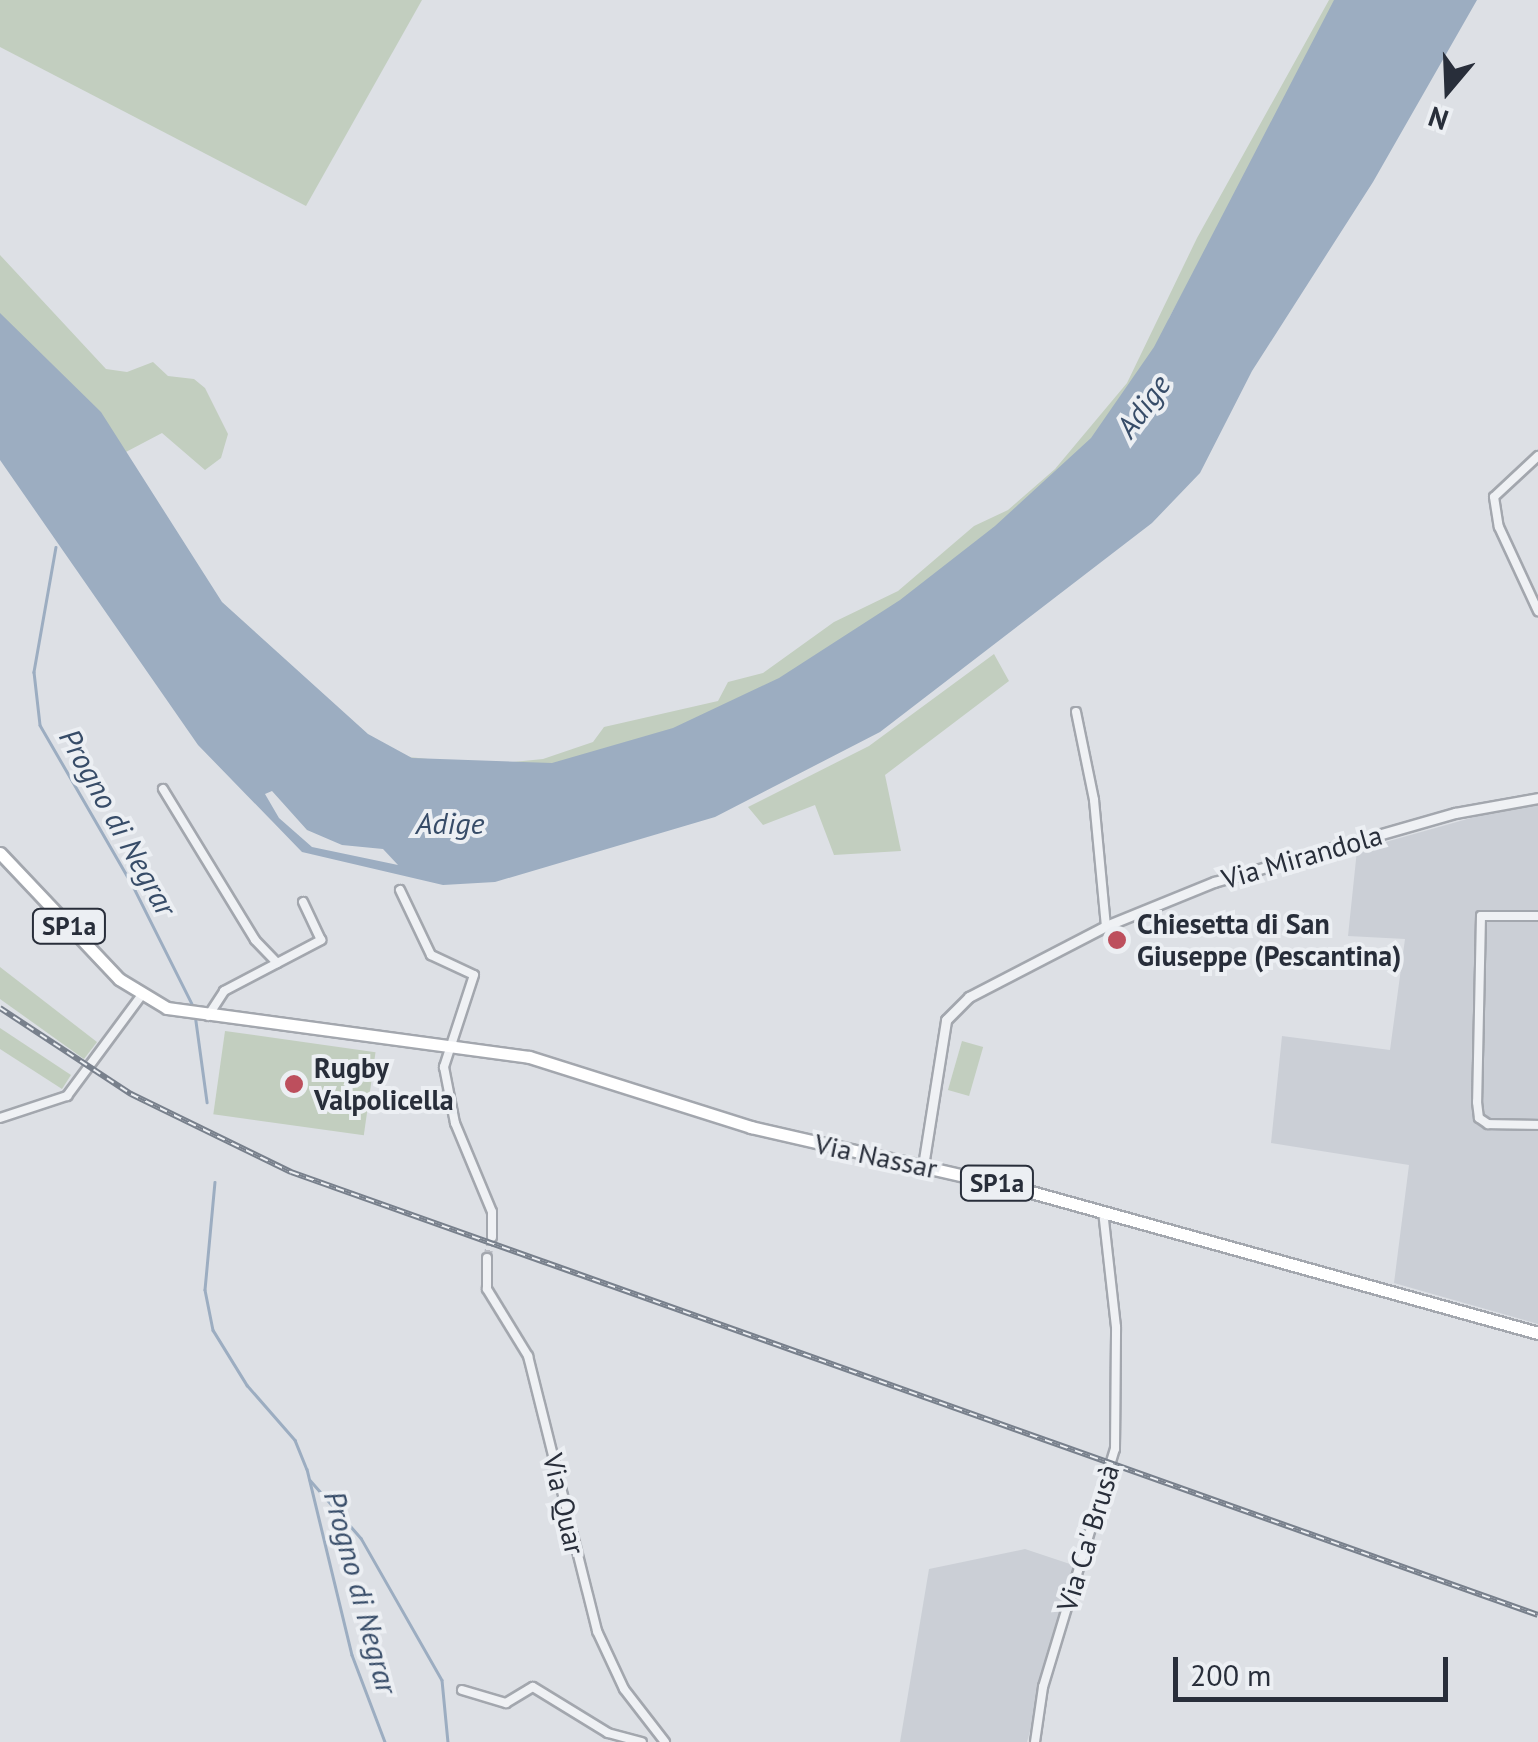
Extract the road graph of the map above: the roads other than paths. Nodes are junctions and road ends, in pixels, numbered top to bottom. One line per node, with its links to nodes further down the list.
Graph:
1 (1538, 456): 2 (street)
2 (1538, 610)
3 (1076, 712): 10 (street)
4 (162, 789): 11 (street)
5 (1538, 798): 10 (street, Via Mirandola)
6 (0, 853): 12 (main road, Via Nassar / SP1a)
7 (400, 890): 14 (street)
8 (303, 902): 11 (street)
9 (1538, 916): 16 (street)
10 (1106, 926): 17 (street, Via Mirandola)
11 (277, 963): 13 (street)
12 (141, 996): 13 (main road, Via Nassar / SP1a); 15 (street)
13 (204, 1015): 14 (main road, Via Nassar / SP1a)
14 (454, 1050): 17 (main road, Via Nassar / SP1a); 19 (street)
15 (0, 1118)
16 (1538, 1125)
17 (923, 1166): 18 (main road, Via Nassar / SP1a)
18 (1103, 1212): 21 (main road, Via Nassar / SP1a); 25 (street, Via Ca' Brusà)
19 (492, 1237)
20 (487, 1258): 24 (street, Via Quar)
21 (1538, 1333)
22 (462, 1690): 23 (street)
23 (642, 1742)
24 (665, 1742)
25 (1034, 1742)

